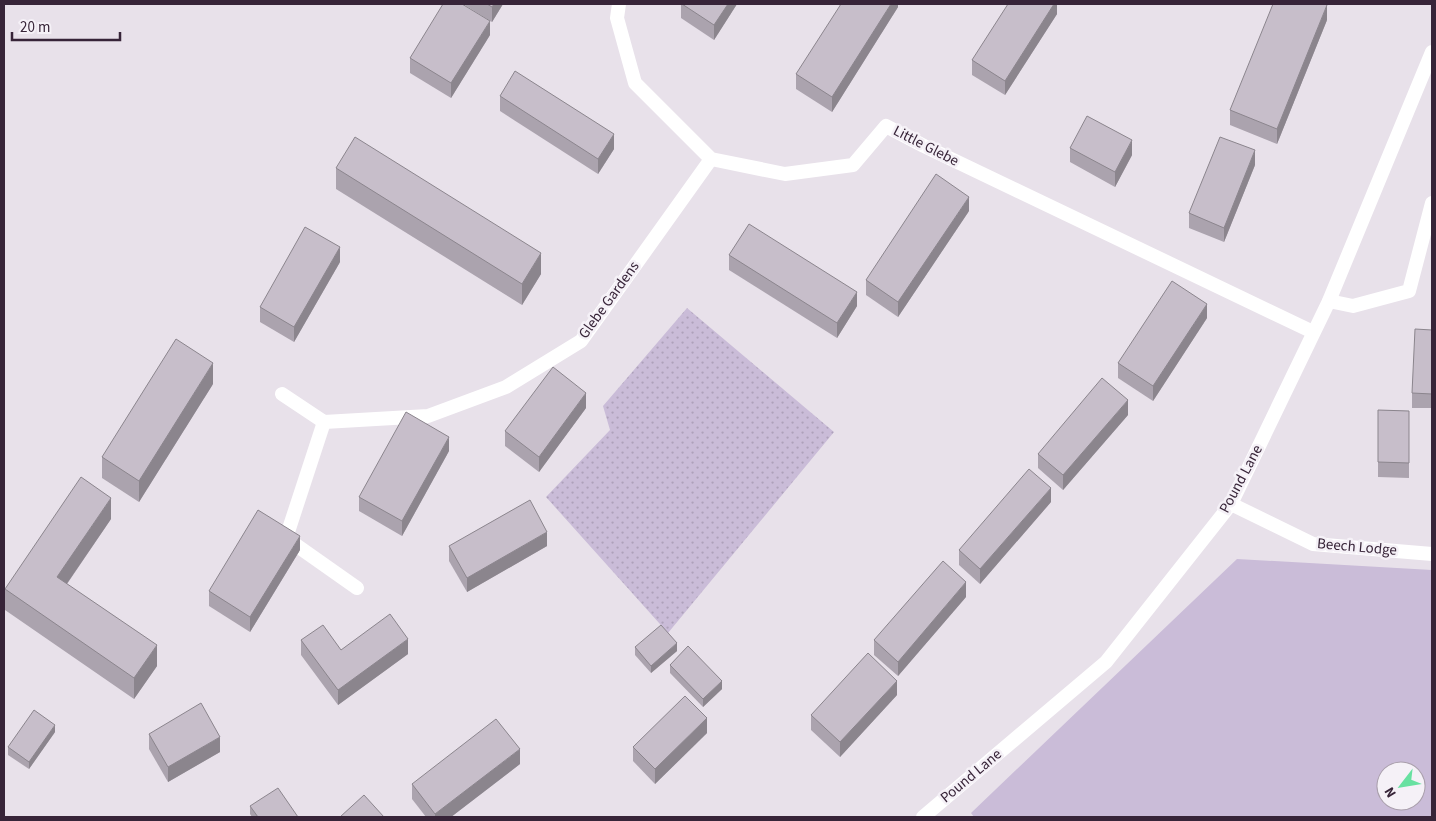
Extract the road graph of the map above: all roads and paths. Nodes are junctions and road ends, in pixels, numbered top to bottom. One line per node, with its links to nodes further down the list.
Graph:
1 (619, 4): 3 (street)
2 (1432, 52): 5 (street, Pound Lane)
3 (710, 159): 6 (street, Little Glebe); 8 (street, Glebe Gardens)
4 (1432, 203): 5 (street)
5 (1328, 301): 6 (street, Pound Lane)
6 (1313, 332): 9 (street, Pound Lane)
7 (282, 394): 8 (street)
8 (324, 422): 11 (street)
9 (1231, 504): 12 (street, Beech Lodge); 14 (street, Pound Lane)
10 (273, 528): 11 (street)
11 (286, 538): 13 (street)
12 (1432, 554)
13 (357, 588)
14 (923, 817)

